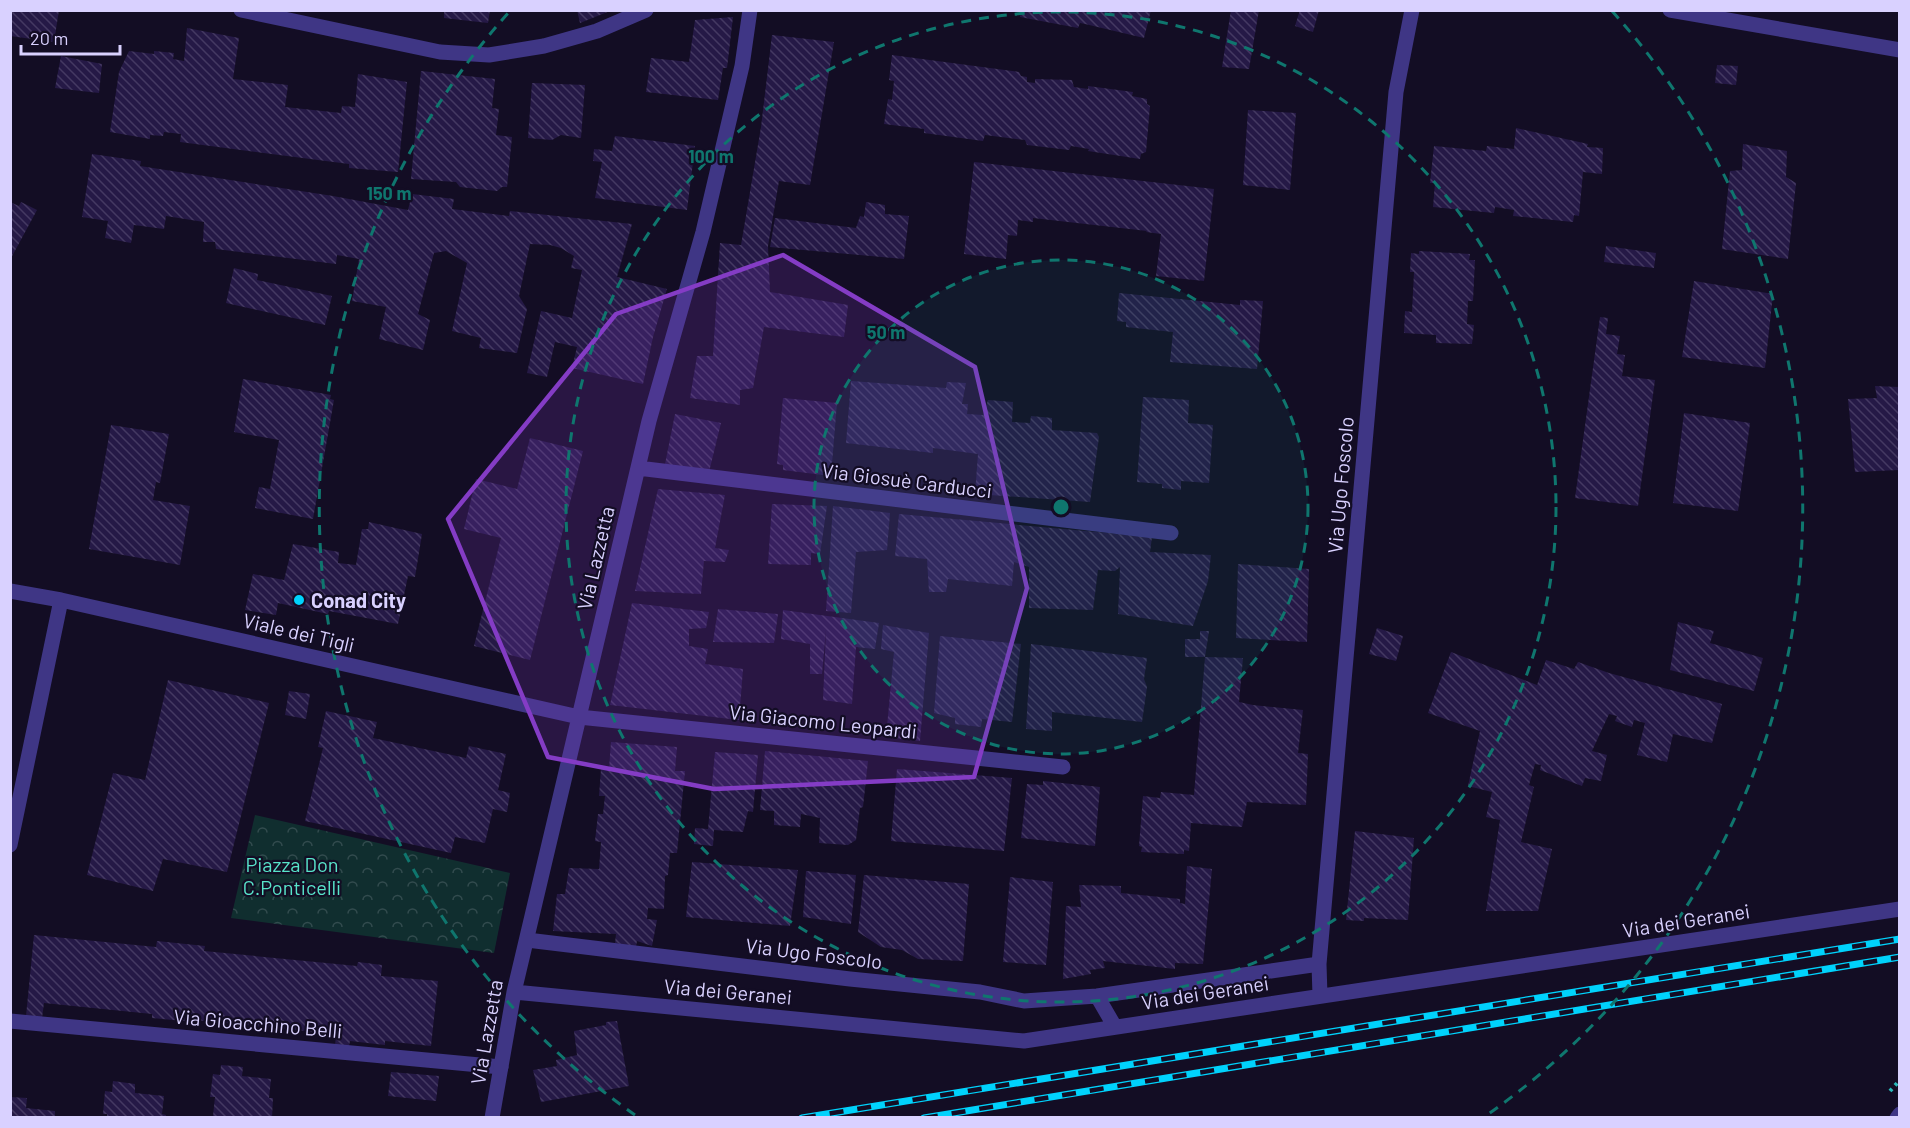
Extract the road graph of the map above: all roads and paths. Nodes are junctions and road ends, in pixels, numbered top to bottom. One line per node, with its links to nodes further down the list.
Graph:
1 (241, 10): 2 (street)
2 (646, 10)
3 (750, 10): 7 (street, Via Lazzetta)
4 (1412, 10): 16 (street, Via Ugo Foscolo)
5 (1670, 10): 6 (street)
6 (1899, 50)
7 (638, 468): 8 (street, Via Giosuè Carducci); 11 (street, Via Lazzetta)
8 (1171, 533)
9 (10, 591): 10 (street, Viale dei Tigli)
10 (61, 600): 11 (street, Viale dei Tigli); 13 (street)
11 (579, 717): 12 (street, Via Giacomo Leopardi); 15 (street, Via Lazzetta)
12 (1063, 767)
13 (10, 845)
14 (1899, 909): 19 (street, Via dei Geranei)
15 (526, 940): 17 (street, Via Lazzetta); 18 (street, Via Ugo Foscolo)
16 (1319, 964): 18 (street, Via Ugo Foscolo); 19 (street, Via Ugo Foscolo)
17 (514, 992): 21 (street, Via dei Geranei); 22 (street, Via Lazzetta)
18 (1097, 996): 21 (street)
19 (1320, 996): 21 (street, Via dei Geranei)
20 (10, 1021): 22 (street, Via Gioacchino Belli)
21 (1115, 1027)
22 (501, 1067): 23 (street, Via Lazzetta)
23 (492, 1118)

